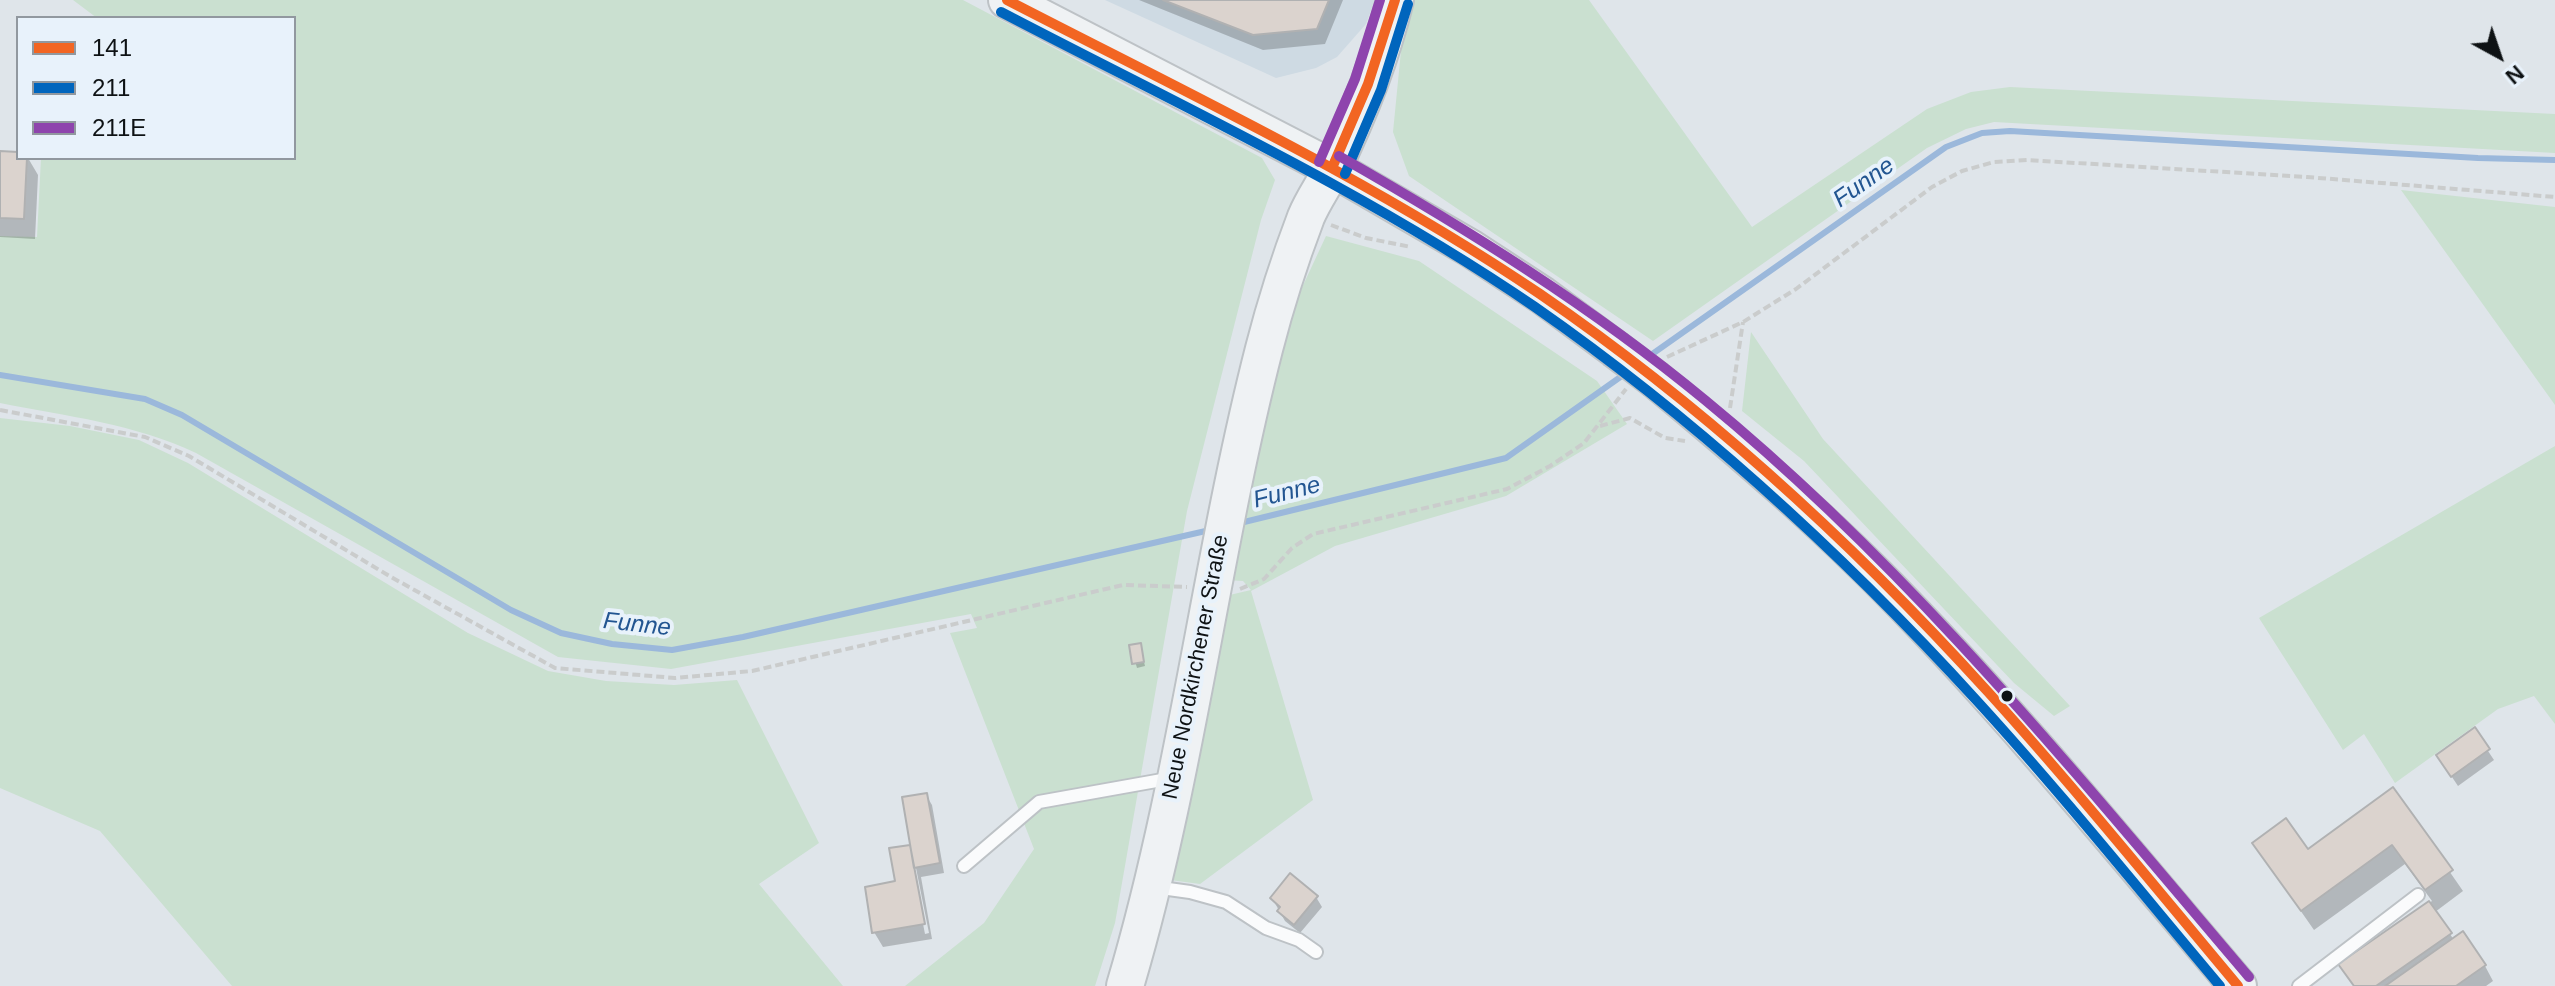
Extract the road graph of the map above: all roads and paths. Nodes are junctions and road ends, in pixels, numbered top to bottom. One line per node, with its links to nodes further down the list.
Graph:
1 (1007, 0): 3 (main road)
2 (1395, 0): 3 (main road, Neue Nordkirchener Straße)
3 (1332, 168): 5 (main road, Neue Nordkirchener Straße); 8 (main road, bridge)
4 (2555, 197): 7 (path)
5 (1307, 215): 6 (path); 12 (main road, Neue Nordkirchener Straße)
6 (1423, 250)
7 (1743, 322): 8 (path); 11 (path)
8 (1650, 375): 10 (path); 11 (main road)
9 (0, 410): 12 (path)
10 (1598, 426): 11 (path); 12 (path)
11 (1707, 438): 19 (main road)
12 (1214, 572): 13 (main road, Neue Nordkirchener Straße)
13 (1176, 778): 14 (lane); 15 (main road, Neue Nordkirchener Straße)
14 (964, 866)
15 (1151, 886): 17 (lane); 18 (main road, Neue Nordkirchener Straße)
16 (2418, 895): 20 (lane)
17 (1316, 952)
18 (1125, 986)
19 (2238, 986)
20 (2299, 986)

